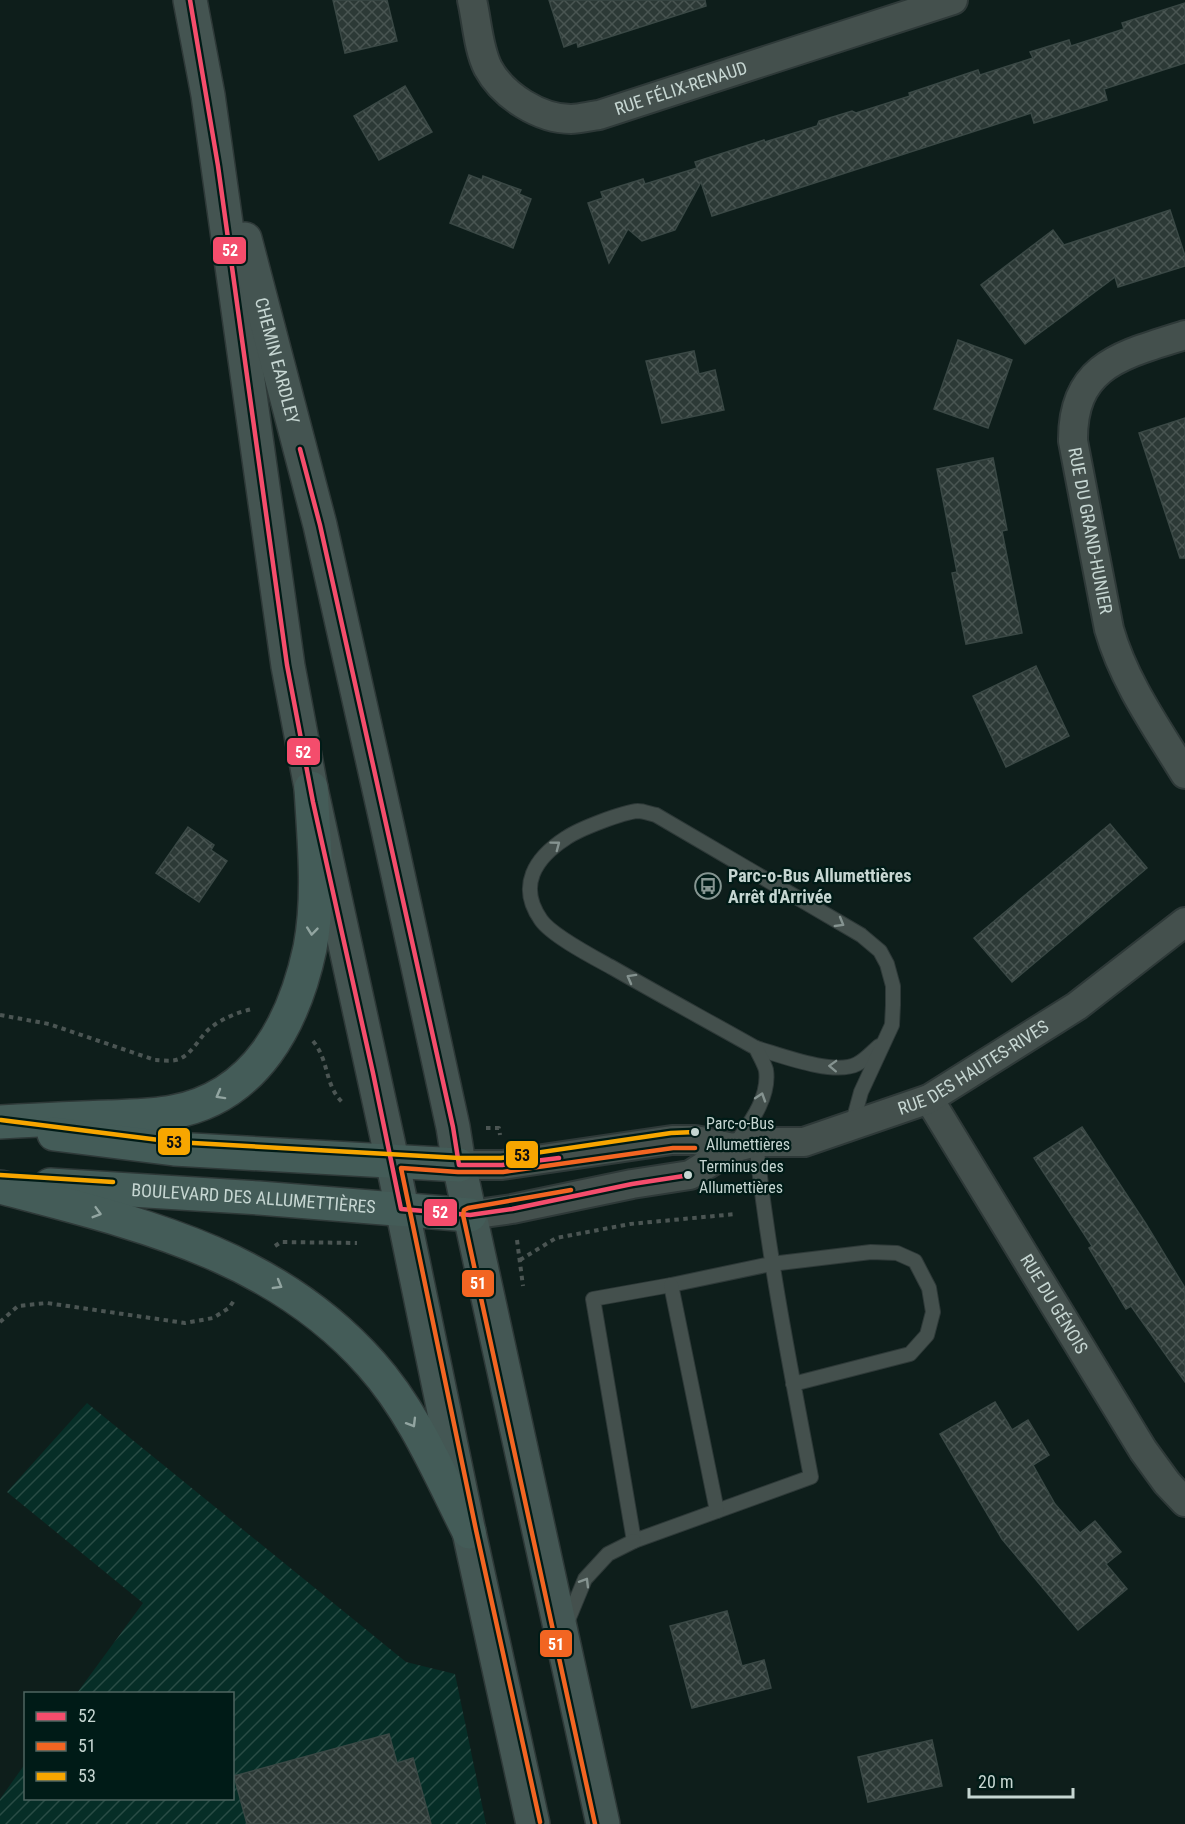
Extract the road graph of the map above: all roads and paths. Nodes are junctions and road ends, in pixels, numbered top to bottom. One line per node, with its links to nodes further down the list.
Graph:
1 (189, 0): 4 (main road, CHEMIN EARDLEY)
2 (472, 0): 3 (street, RUE FÉLIX-RENAUD)
3 (953, 0)
4 (208, 95): 7 (main road, CHEMIN EARDLEY); 17 (main road, CHEMIN EARDLEY)
5 (1185, 335): 6 (street, RUE DU GRAND-HUNIER)
6 (1185, 774)
7 (311, 788): 12 (highway, one-way to 12); 16 (main road, CHEMIN EARDLEY)
8 (1185, 922): 11 (street, RUE DES HAUTES-RIVES)
9 (883, 1043): 10 (lane, one-way to 10); 10 (lane, one-way to 9); 13 (lane)
10 (756, 1048): 15 (lane, one-way to 10)
11 (929, 1099): 13 (street, RUE DES HAUTES-RIVES); 31 (street, RUE DU GÉNOIS)
12 (0, 1122)
13 (852, 1126): 15 (street, RUE DES HAUTES-RIVES)
14 (0, 1127): 16 (highway)
15 (744, 1145): 17 (street, RUE DES HAUTES-RIVES); 22 (street); 26 (lane)
16 (392, 1160): 17 (highway); 20 (main road, CHEMIN EARDLEY)
17 (459, 1165): 22 (main road, CHEMIN EARDLEY)
18 (0, 1182): 20 (highway, BOULEVARD DES ALLUMETTIÈRES)
19 (0, 1187): 33 (highway, one-way to 33)
20 (401, 1209): 22 (highway, BOULEVARD DES ALLUMETTIÈRES); 33 (main road, CHEMIN EARDLEY)
21 (736, 1214): 25 (path)
22 (470, 1215): 35 (main road, CHEMIN EARDLEY)
23 (358, 1243): 24 (path)
24 (267, 1251)
25 (520, 1260)
26 (771, 1264): 27 (lane); 30 (lane); 30 (lane)
27 (671, 1285): 32 (lane); 34 (lane)
28 (236, 1299): 29 (path)
29 (0, 1322)
30 (794, 1384): 32 (lane)
31 (1185, 1502)
32 (717, 1511): 34 (lane)
33 (469, 1532): 36 (main road, CHEMIN EARDLEY)
34 (634, 1541): 35 (lane, one-way to 34)
35 (562, 1635): 37 (main road, CHEMIN EARDLEY)
36 (533, 1824)
37 (603, 1824)

